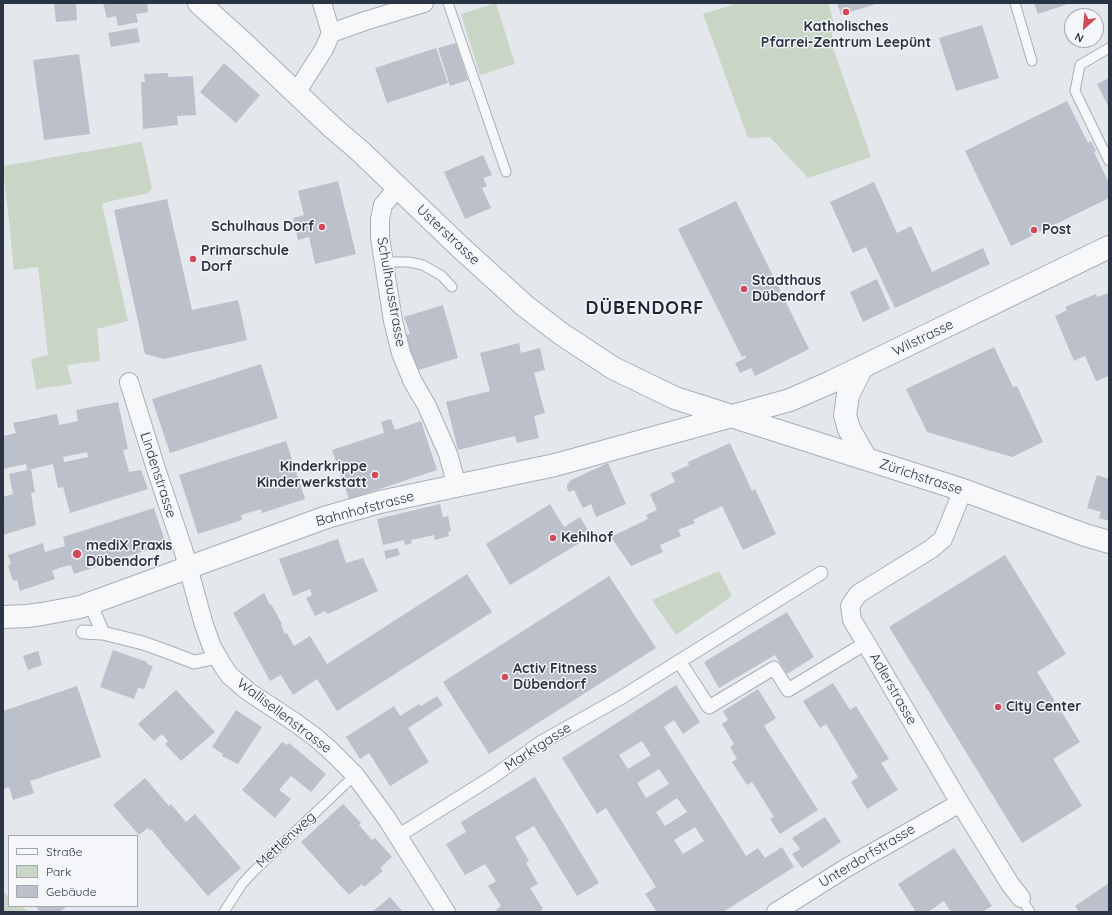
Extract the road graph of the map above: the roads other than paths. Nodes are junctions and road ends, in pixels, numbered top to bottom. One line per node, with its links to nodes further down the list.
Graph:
1 (199, 3): 9 (street, Usterstrasse)
2 (322, 3): 6 (street)
3 (424, 3): 6 (street)
4 (448, 3): 11 (lane)
5 (1014, 3): 8 (lane)
6 (331, 33): 9 (street)
7 (1109, 48): 10 (lane)
8 (1032, 61)
9 (296, 93): 12 (street, Usterstrasse)
10 (1109, 161)
11 (506, 172)
12 (398, 188): 14 (street, Schulhausstrasse); 18 (street, Usterstrasse)
13 (1109, 246): 16 (street, Wilstrasse)
14 (384, 262): 15 (lane); 20 (street, Schulhausstrasse)
15 (452, 287)
16 (862, 367): 18 (street, Wilstrasse); 19 (street)
17 (129, 382): 23 (street, Lindenstrasse)
18 (732, 416): 19 (street, Zürichstrasse); 20 (street, Bahnhofstrasse)
19 (866, 459): 21 (street, Zürichstrasse)
20 (456, 486): 23 (street, Bahnhofstrasse)
21 (962, 490): 22 (street, Zürichstrasse); 29 (street, Adlerstrasse)
22 (1109, 542)
23 (188, 567): 25 (street, Bahnhofstrasse); 30 (street, Wallisellenstrasse)
24 (821, 573): 31 (street, Marktgasse)
25 (90, 603): 26 (street, Bahnhofstrasse); 28 (street)
26 (3, 617)
27 (83, 632): 28 (street)
28 (103, 633): 30 (street)
29 (866, 643): 31 (street); 33 (street, Adlerstrasse)
30 (218, 657): 32 (street, Wallisellenstrasse)
31 (679, 661): 34 (street, Marktgasse)
32 (355, 775): 34 (street, Wallisellenstrasse); 36 (lane, Mettlenweg)
33 (960, 803): 35 (street, Adlerstrasse); 38 (street, Unterdorfstrasse)
34 (398, 836): 37 (street, Wallisellenstrasse)
35 (1026, 905)
36 (224, 912)
37 (446, 912)
38 (776, 912)

